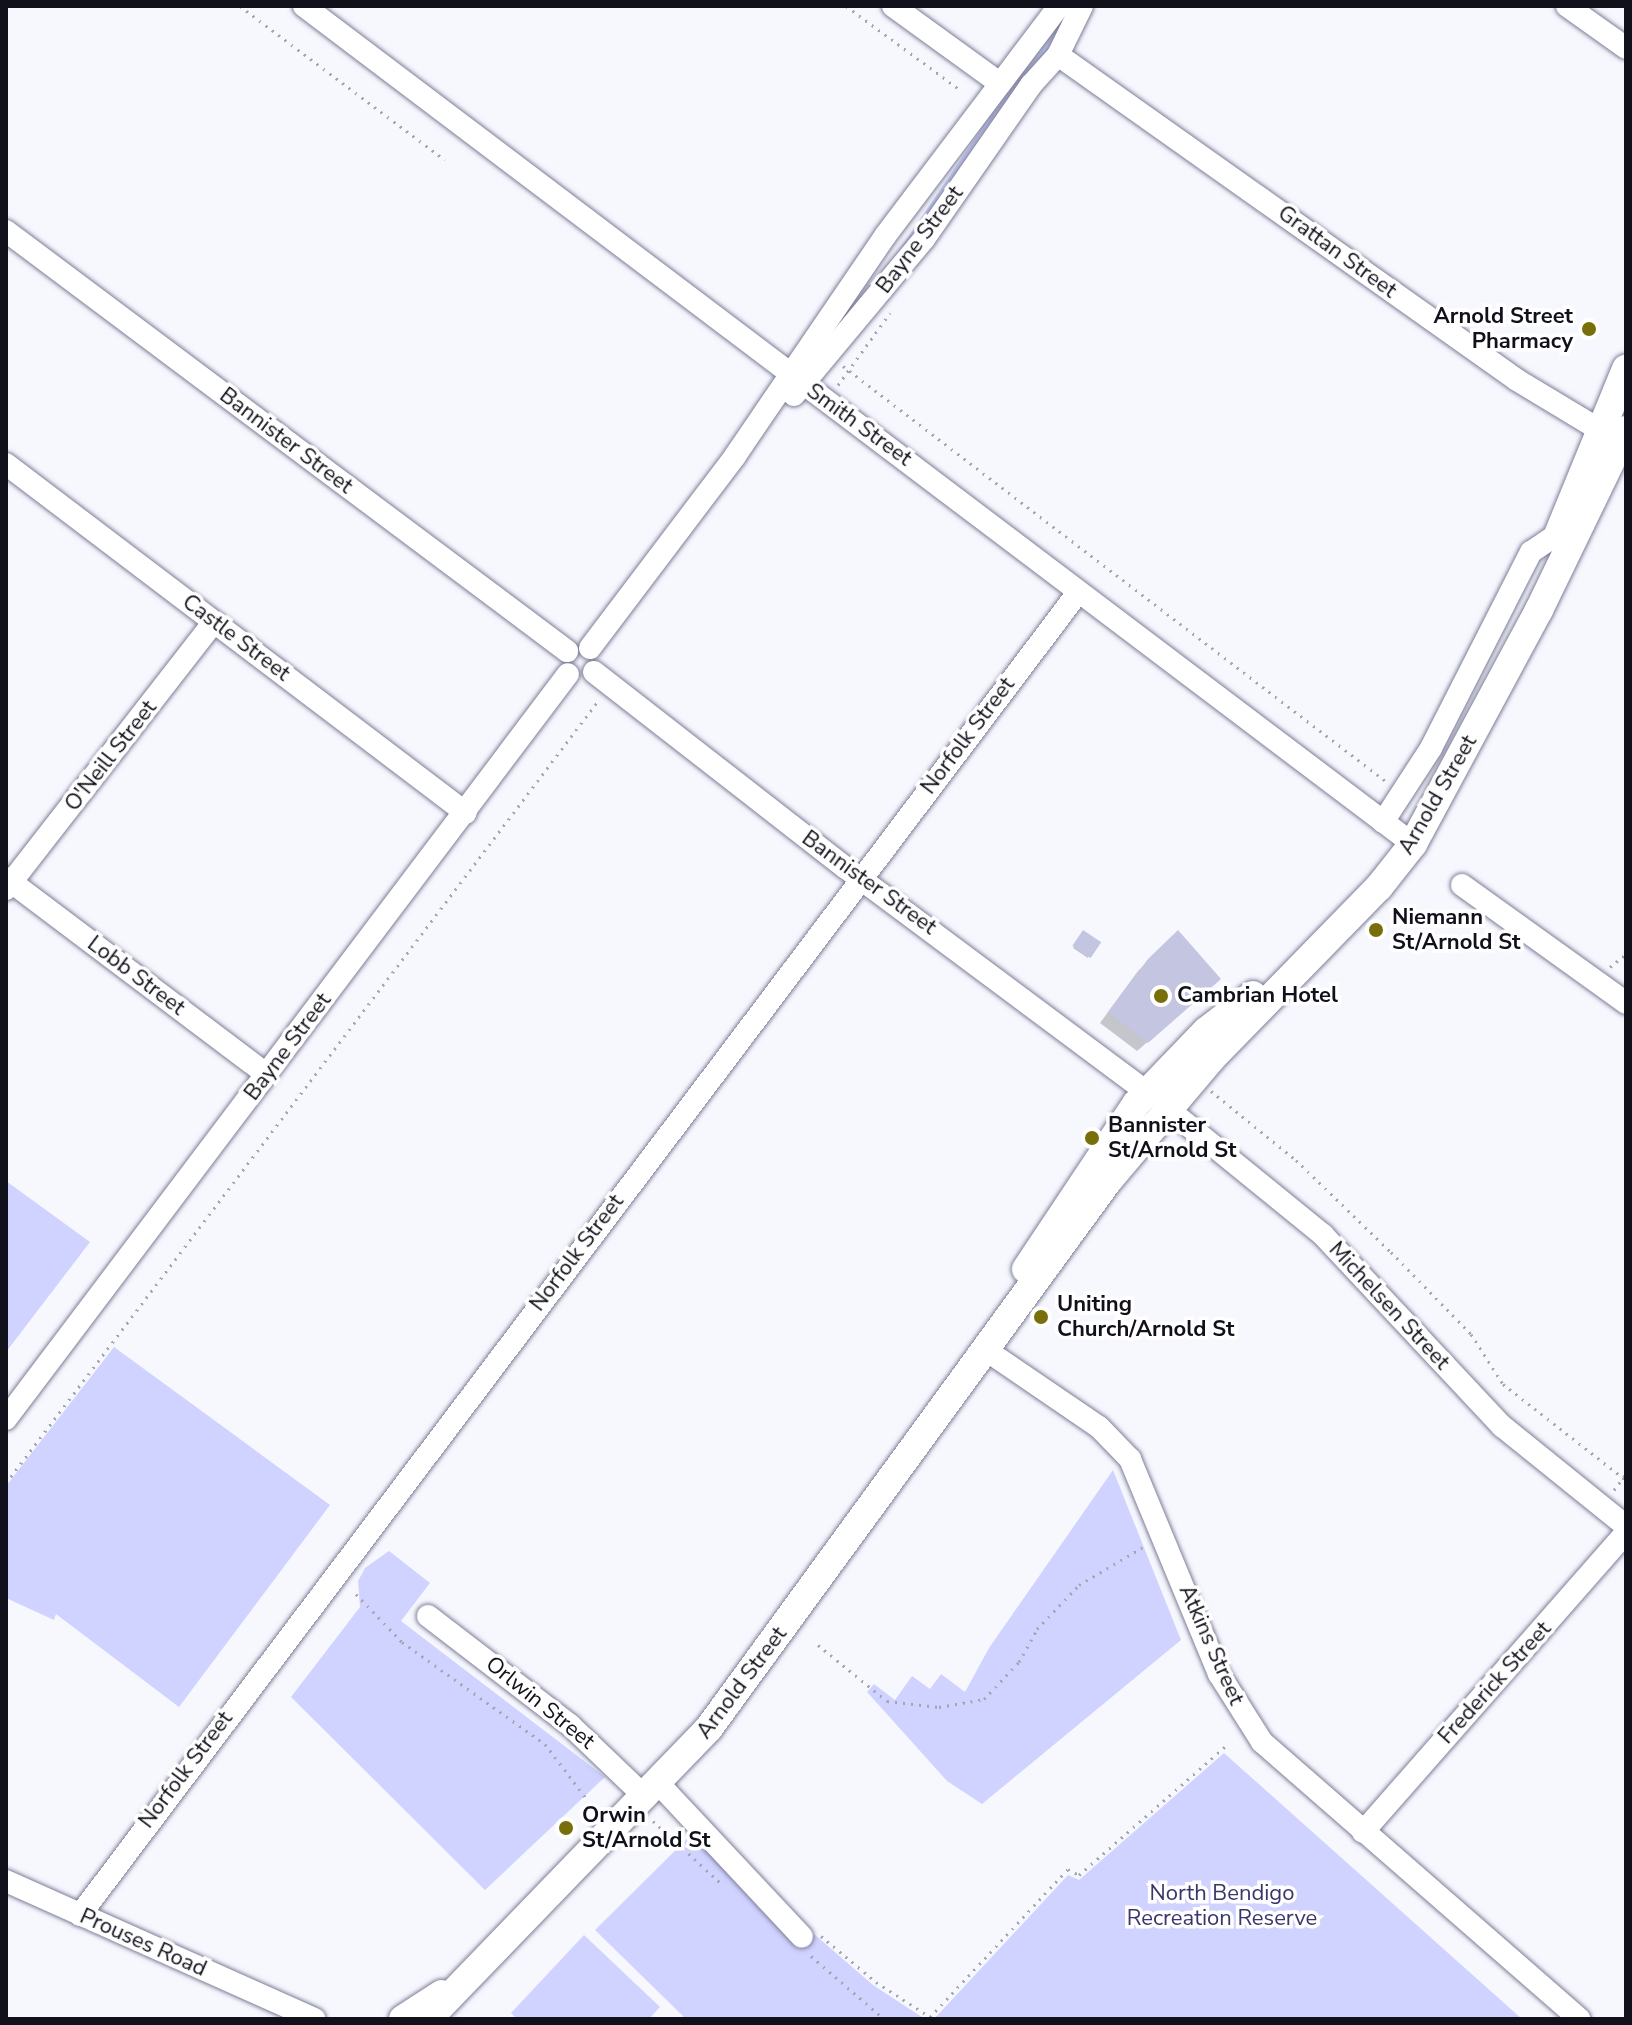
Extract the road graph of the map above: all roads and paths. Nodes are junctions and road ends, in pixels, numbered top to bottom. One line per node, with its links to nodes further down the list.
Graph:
1 (240, 6): 12 (path)
2 (304, 6): 16 (street, Smith Street)
3 (846, 6): 11 (path)
4 (893, 6): 10 (street)
5 (1059, 6): 10 (street, Bayne Street)
6 (1082, 6): 9 (street, Bayne Street)
7 (1567, 6): 8 (street)
8 (1626, 48)
9 (1058, 55): 16 (street, Bayne Street); 17 (street, Grattan Street)
10 (998, 82): 16 (street, Bayne Street)
11 (959, 89)
12 (445, 160)
13 (6, 231): 23 (street, Bannister Street)
14 (833, 359): 28 (path)
15 (1626, 369): 17 (main road, Arnold Street)
16 (796, 379): 20 (street, Smith Street); 22 (street, Bayne Street)
17 (1615, 434): 19 (main road, Arnold Street); 24 (main road, Arnold Street)
18 (6, 464): 21 (street, Castle Street)
19 (1558, 534): 24 (main road, Arnold Street); 30 (street, Arnold Street)
20 (1077, 594): 30 (street, Smith Street); 32 (street, Norfolk Street)
21 (214, 622): 29 (street, Castle Street); 33 (street, O'Neill Street)
22 (590, 648): 23 (street); 25 (street)
23 (567, 651): 26 (street)
24 (1512, 658): 31 (main road, Arnold Street)
25 (594, 672): 26 (street); 32 (street, Bannister Street)
26 (568, 674): 29 (street, Bayne Street)
27 (602, 696): 44 (path)
28 (1395, 787)
29 (466, 813): 38 (street, Bayne Street)
30 (1383, 822): 31 (street, Smith Street)
31 (1413, 844): 40 (main road, Arnold Street)
32 (860, 878): 40 (street, Bannister Street); 57 (street, Norfolk Street)
33 (8, 883): 38 (street, Lobb Street)
34 (1462, 885): 37 (street)
35 (1620, 959): 36 (path)
36 (1626, 964)
37 (1626, 1002)
38 (266, 1074): 42 (street, Bayne Street)
39 (1204, 1087): 43 (path)
40 (1157, 1100): 41 (main road, Arnold Street); 46 (street, Michelsen Street)
41 (983, 1348): 48 (street, Atkins Street); 53 (main road, Arnold Street)
42 (6, 1419)
43 (1625, 1477): 45 (path)
44 (6, 1483)
45 (1611, 1493)
46 (1626, 1526)
47 (1626, 1533): 55 (street, Frederick Street)
48 (1165, 1537): 51 (path); 55 (street, Atkins Street)
49 (356, 1594): 54 (path)
50 (428, 1616): 53 (street, Orlwin Street)
51 (818, 1645)
52 (1227, 1745): 58 (path)
53 (653, 1791): 58 (street, Orlwin Street); 59 (main road, Arnold Street)
54 (586, 1798)
55 (1363, 1832): 64 (street, Atkins Street)
56 (6, 1881): 57 (street, Prouses Road)
57 (80, 1915): 60 (street, Prouses Road)
58 (809, 1934)
59 (459, 1982): 62 (main road, Arnold Street); 63 (main road, Arnold Street)
60 (288, 2012): 61 (street, Prouses Road)
61 (315, 2019)
62 (403, 2019)
63 (428, 2019)
64 (1579, 2019)

